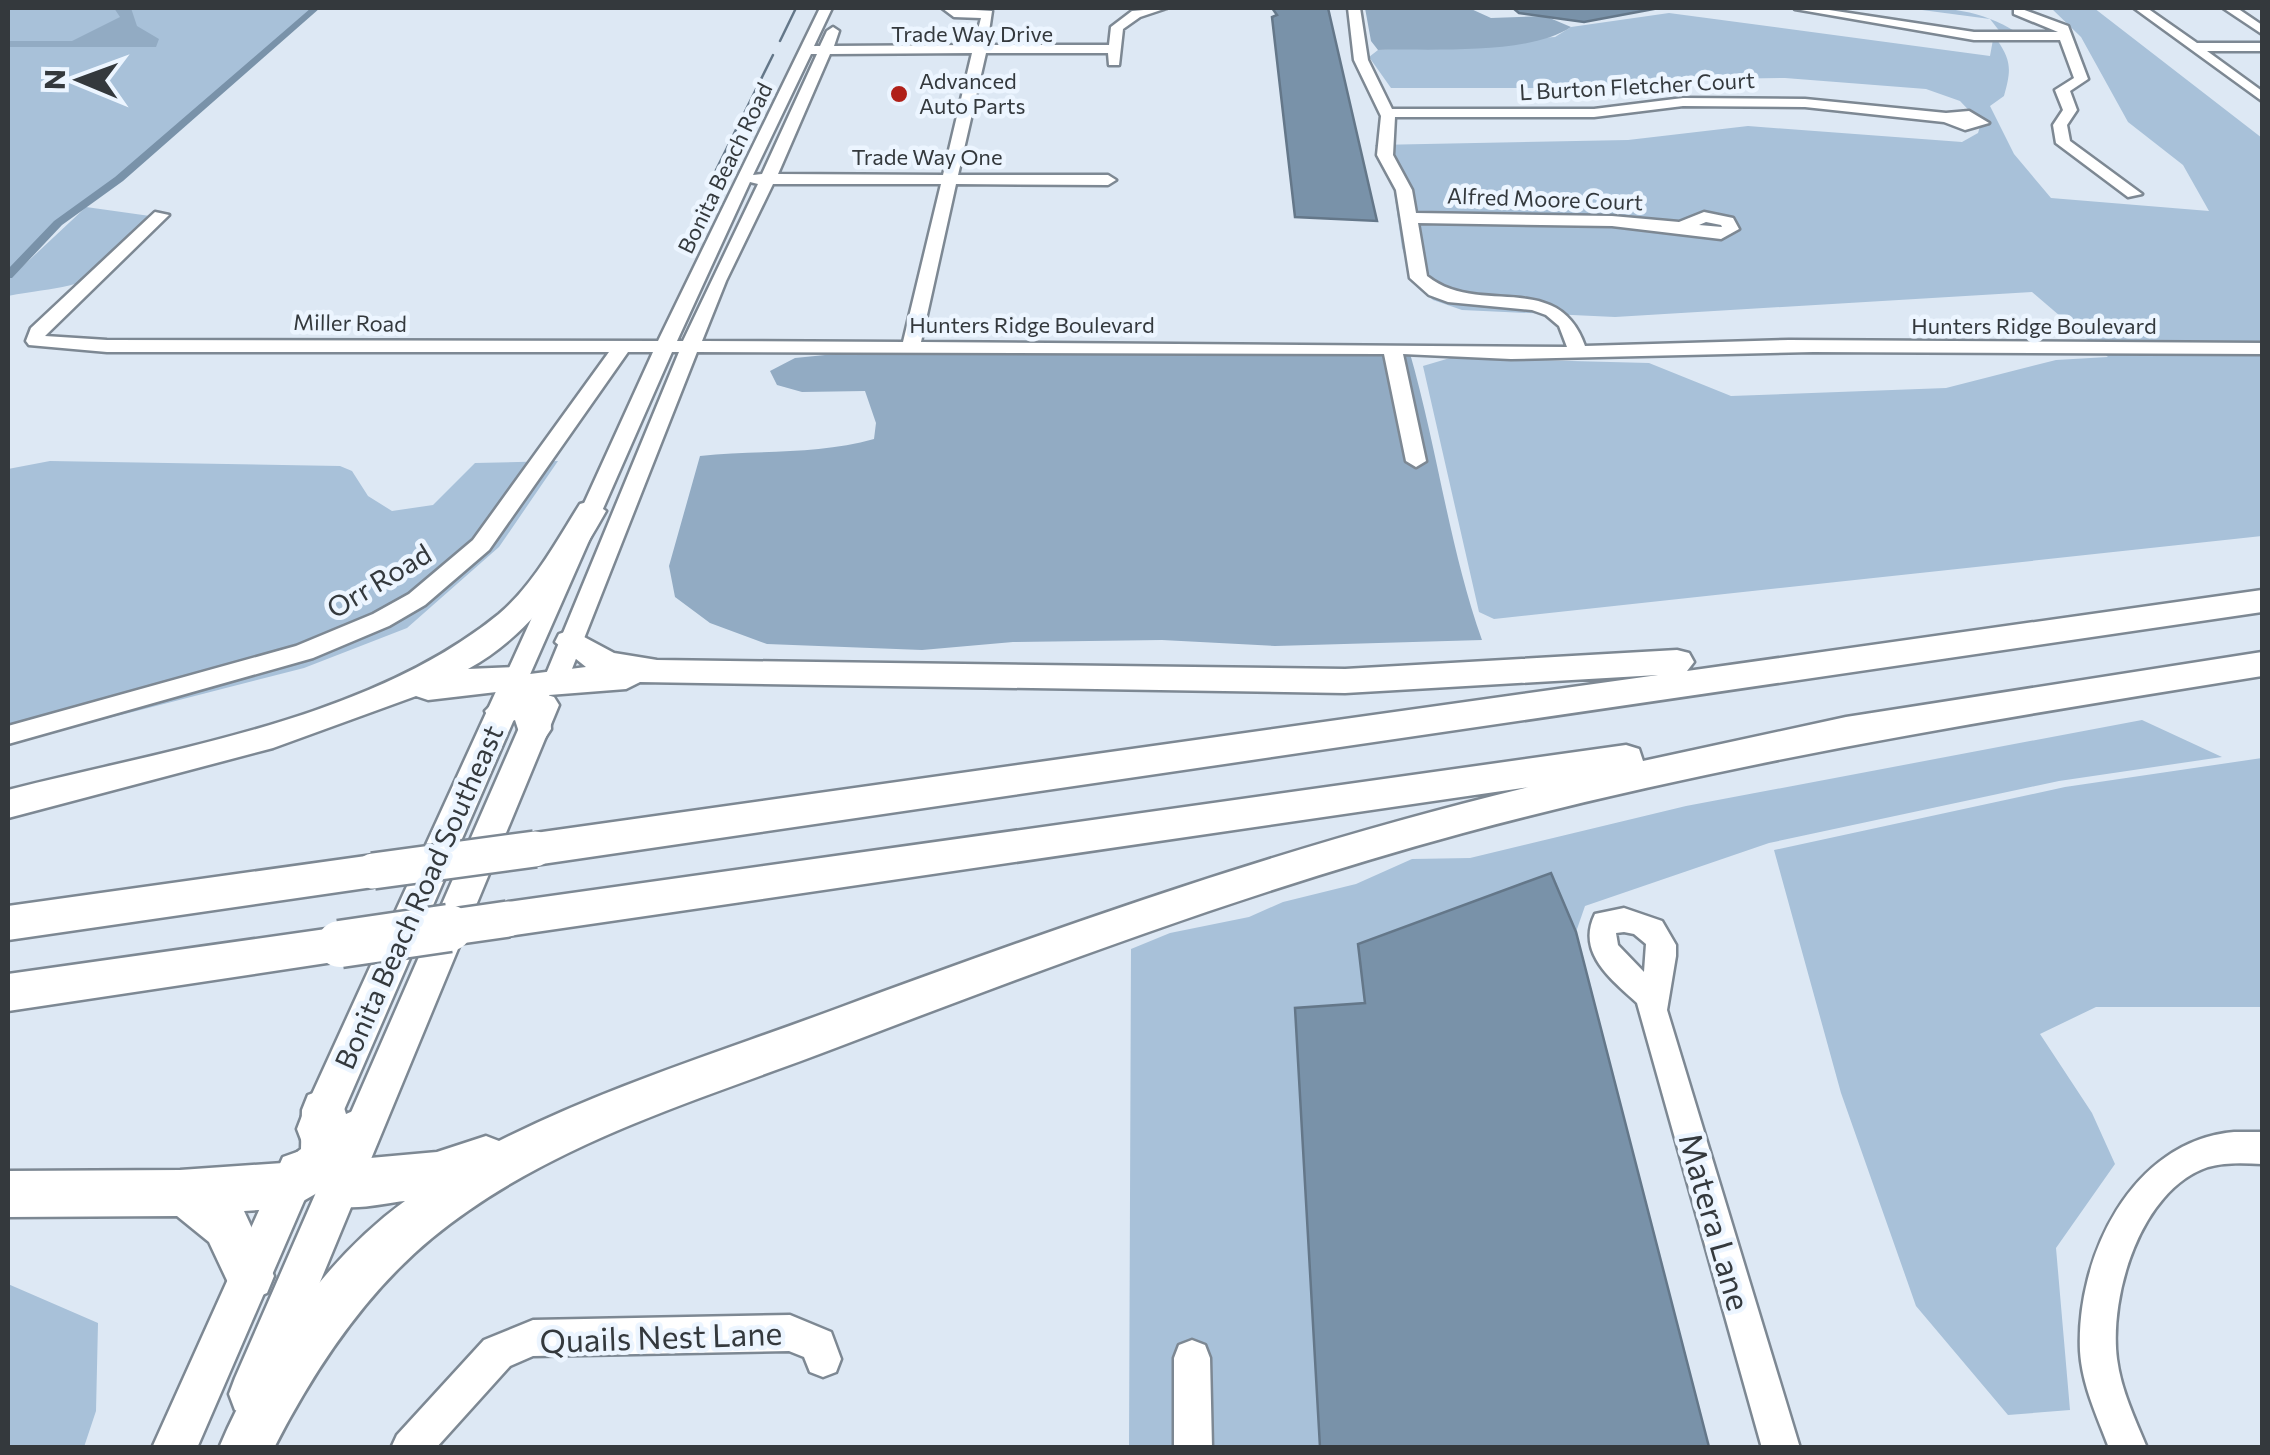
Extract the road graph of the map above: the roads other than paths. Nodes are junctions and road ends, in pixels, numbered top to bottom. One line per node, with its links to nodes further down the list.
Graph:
1 (826, 8): 15 (street, Bonita Beach Road)
2 (842, 8): 16 (street, Bonita Beach Road)
3 (948, 8): 17 (street)
4 (1161, 8): 17 (street, Trade Way Drive)
5 (1354, 8): 20 (street)
6 (1802, 8): 10 (street); 12 (street)
7 (2140, 8): 13 (street)
8 (2230, 8): 11 (street)
9 (2014, 10): 12 (street)
10 (1795, 27)
11 (2262, 30)
12 (2067, 36): 26 (street)
13 (2194, 47): 14 (street); 18 (street)
14 (2262, 47)
15 (807, 50): 16 (street, Trade Way Drive); 22 (street, Bonita Beach Road)
16 (828, 51): 17 (street, Trade Way Drive); 23 (street, Bonita Beach Road)
17 (980, 52): 24 (street)
18 (2255, 87): 19 (street)
19 (2262, 98)
20 (1387, 113): 21 (street, L Burton Fletcher Court); 28 (street)
21 (1949, 118)
22 (748, 175): 23 (street, Trade Way One); 32 (street, Bonita Beach Road)
23 (769, 176): 24 (street, Trade Way One); 33 (street, Bonita Beach Road)
24 (949, 176): 25 (street, Trade Way One); 34 (street)
25 (1108, 177)
26 (2134, 194)
27 (161, 214): 31 (street, Miller Road)
28 (1407, 218): 29 (street, Alfred Moore Court); 30 (street)
29 (1681, 227)
30 (1575, 345): 35 (street, Hunters Ridge Boulevard); 36 (street, Hunters Ridge Boulevard)
31 (622, 347): 32 (street, Miller Road); 48 (street, Orr Road)
32 (664, 347): 33 (street, Hunters Ridge Boulevard); 38 (street, Bonita Beach Road Southeast)
33 (690, 347): 34 (street, Hunters Ridge Boulevard); 40 (street, Bonita Beach Road Southeast)
34 (911, 347): 35 (street, Hunters Ridge Boulevard)
35 (1396, 348): 37 (street)
36 (2262, 349)
37 (1416, 461)
38 (591, 511): 44 (street, Bonita Beach Road Southeast); 46 (highway)
39 (2262, 601): 41 (highway)
40 (571, 642): 43 (highway); 44 (street, Bonita Beach Road Southeast)
41 (1922, 650): 43 (highway); 50 (highway, bridge)
42 (2262, 664): 45 (highway)
43 (657, 672): 44 (highway)
44 (525, 690): 46 (highway); 47 (highway); 53 (main road, Bonita Beach Road Southeast)
45 (1868, 727): 51 (highway, bridge); 54 (highway)
46 (290, 728): 49 (highway)
47 (533, 729): 53 (main road, Bonita Beach Road Southeast)
48 (8, 735)
49 (8, 804)
50 (8, 923)
51 (8, 993)
52 (1651, 997): 67 (street, Matera Lane)
53 (342, 1120): 56 (highway)
54 (574, 1128): 56 (highway); 64 (highway)
55 (2262, 1148): 68 (street)
56 (317, 1176): 57 (highway); 59 (main road); 63 (main road)
57 (180, 1193): 58 (highway); 59 (highway)
58 (8, 1194)
59 (250, 1276): 62 (main road)
60 (1192, 1358): 66 (street)
61 (824, 1359): 65 (street, Quails Nest Lane)
62 (174, 1448)
63 (229, 1448)
64 (245, 1448)
65 (410, 1448)
66 (1193, 1448)
67 (1780, 1448)
68 (2128, 1448)

